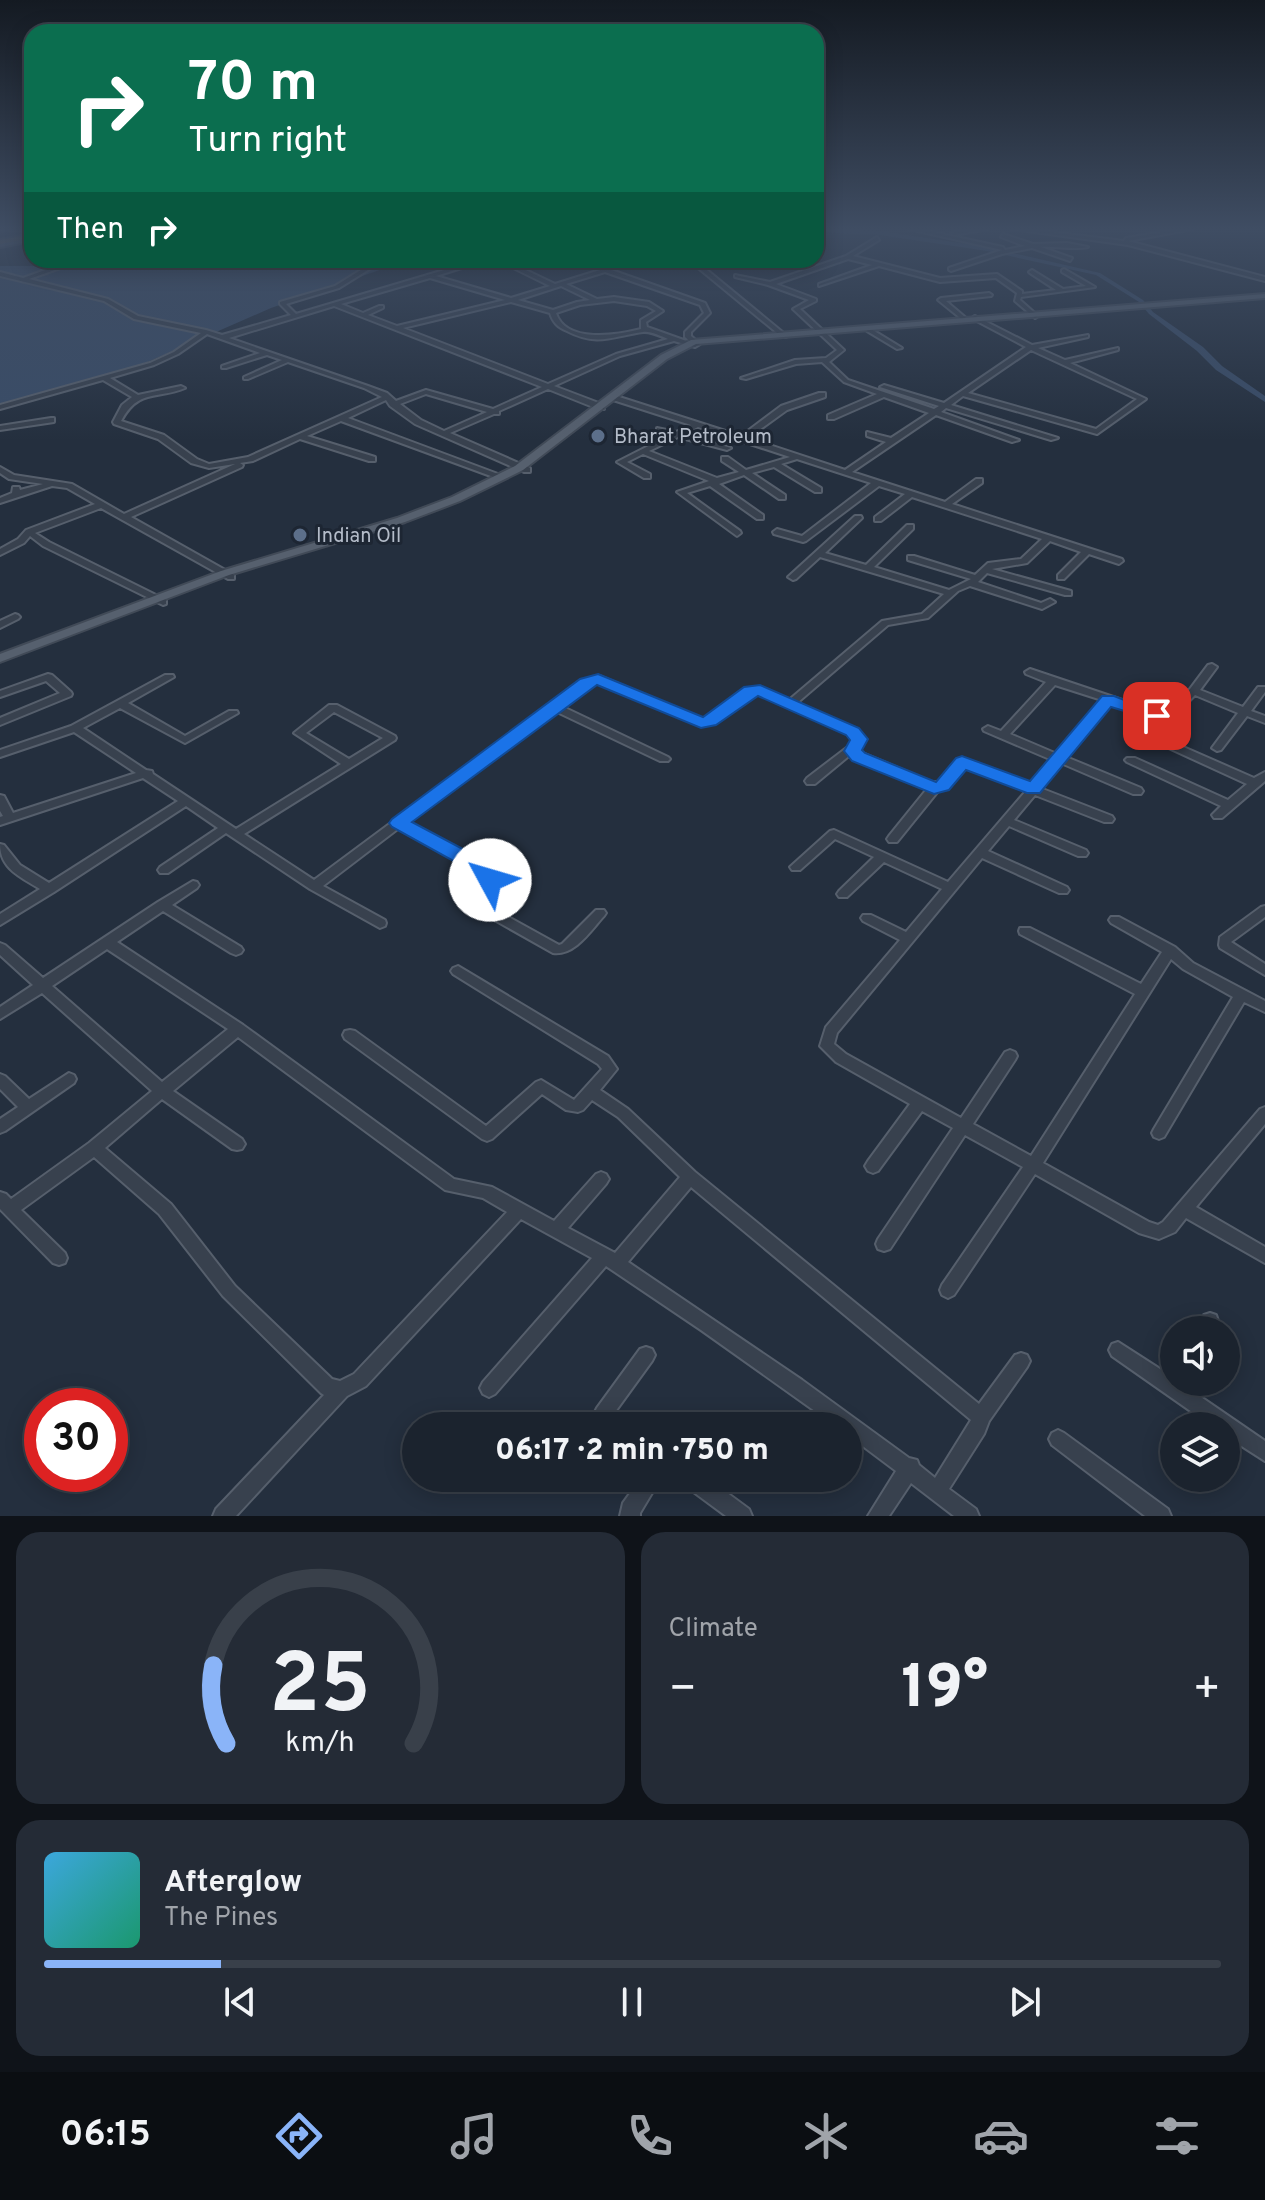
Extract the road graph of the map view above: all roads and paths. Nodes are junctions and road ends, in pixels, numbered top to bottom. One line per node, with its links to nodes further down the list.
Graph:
1 (105, 300): 22 (street)
2 (293, 300): 17 (street)
3 (349, 300): 12 (street)
4 (510, 300): 14 (street); 19 (street)
5 (595, 300): 14 (street); 20 (street)
6 (691, 300): 27 (street)
7 (740, 300): 24 (street)
8 (813, 300): 23 (street)
9 (943, 300): 18 (street)
10 (1017, 300): 16 (street)
11 (1226, 300): 16 (main road)
12 (334, 304): 15 (street); 17 (street)
13 (381, 307): 15 (street)
14 (553, 312): 20 (street)
15 (363, 315): 19 (street)
16 (1033, 315): 18 (main road)
17 (295, 316): 26 (street)
18 (973, 320): 21 (main road); 23 (main road); 28 (street)
19 (397, 328): 39 (street)
20 (647, 329): 27 (street)
21 (869, 330): 23 (main road); 29 (street)
22 (206, 332): 26 (street); 38 (street)
23 (821, 332): 24 (main road); 33 (street)
24 (783, 335): 27 (main road)
25 (1086, 336): 28 (street)
26 (223, 338): 31 (street)
27 (690, 342): 39 (street); 46 (main road)
28 (1031, 347): 34 (street); 42 (street)
29 (899, 348)
30 (1116, 349): 34 (street)
31 (267, 353): 32 (street); 35 (street)
32 (288, 360): 36 (street); 45 (street)
33 (826, 360): 37 (street); 41 (street)
34 (1066, 362): 42 (street)
35 (224, 367)
36 (246, 378)
37 (744, 378)
38 (106, 379): 44 (street); 49 (street)
39 (549, 387): 50 (street); 51 (street)
40 (181, 388): 44 (street)
41 (883, 391): 48 (street); 52 (street); 53 (street)
42 (963, 394): 48 (street)
43 (822, 395): 64 (street)
44 (137, 397): 70 (street)
45 (386, 398): 47 (street); 54 (street)
46 (618, 398): 50 (main road); 56 (street); 75 (main road)
47 (393, 404): 51 (street); 59 (street)
48 (946, 405): 52 (street); 63 (street)
49 (0, 407)
50 (601, 407): 75 (main road)
51 (496, 412): 59 (street)
52 (933, 414): 65 (street); 66 (street)
53 (831, 417)
54 (341, 418): 62 (street); 80 (street)
55 (51, 420): 57 (street)
56 (699, 424): 60 (street); 64 (street)
57 (0, 428)
58 (660, 430): 60 (street)
59 (443, 434): 75 (street)
60 (678, 434): 67 (street); 68 (street)
61 (870, 434): 66 (street)
62 (301, 437): 70 (street); 71 (street)
63 (1054, 438)
64 (742, 439): 69 (street)
65 (1015, 440)
66 (892, 441): 77 (street)
67 (727, 448)
68 (642, 451): 78 (street); 82 (street)
69 (797, 457): 73 (street); 77 (street)
70 (250, 459): 92 (street)
71 (372, 459)
72 (725, 459): 76 (street)
73 (775, 464): 76 (street); 85 (street)
74 (0, 469): 79 (street)
75 (523, 469): 80 (main road); 107 (main road)
76 (746, 473): 82 (street); 88 (street)
77 (845, 473): 84 (street)
78 (647, 476)
79 (12, 477): 83 (street); 86 (street)
80 (502, 477): 107 (main road)
81 (979, 481): 91 (street)
82 (716, 482): 93 (street); 99 (street)
83 (53, 483): 86 (street); 90 (street)
84 (877, 483): 87 (street); 98 (street)
85 (818, 490)
86 (16, 494): 89 (street)
87 (910, 494): 91 (street); 95 (street)
88 (782, 497)
89 (0, 501)
90 (103, 504): 92 (street); 97 (street)
91 (946, 505): 100 (street)
92 (126, 516): 107 (street)
93 (760, 517)
94 (858, 518): 103 (street)
95 (878, 519)
96 (910, 527): 106 (street)
97 (29, 532): 102 (street); 113 (street)
98 (777, 532)
99 (737, 533)
100 (1048, 538): 101 (street); 109 (street)
101 (1087, 551): 105 (street); 110 (street)
102 (0, 552)
103 (819, 554): 106 (street); 108 (street)
104 (911, 558): 109 (street)
105 (1119, 561)
106 (868, 568): 111 (street)
107 (228, 575): 113 (main road)
108 (793, 577)
109 (978, 577): 111 (street); 112 (street); 114 (street)
110 (1061, 577)
111 (950, 593): 127 (street)
112 (1068, 593)
113 (159, 601): 117 (main road)
114 (1050, 602)
115 (15, 617): 116 (street)
116 (0, 625)
117 (2, 657)
118 (1212, 667): 123 (street)
119 (1030, 672): 121 (street)
120 (169, 677): 126 (street)
121 (1053, 681): 125 (street); 136 (street)
122 (1262, 689): 130 (street)
123 (1194, 691): 125 (street); 130 (street)
124 (0, 694): 132 (street)
125 (1108, 700): 140 (street)
126 (120, 703): 129 (street); 133 (street)
127 (790, 704): 128 (street); 137 (street)
128 (554, 707): 141 (street); 157 (street)
129 (233, 713)
130 (1247, 713): 131 (street); 138 (street)
131 (1265, 720)
132 (0, 722)
133 (75, 728): 139 (street); 144 (street)
134 (988, 729): 136 (street)
135 (1140, 731): 145 (street)
136 (1003, 735): 140 (street)
137 (853, 748): 146 (street); 147 (street)
138 (1217, 748)
139 (0, 754)
140 (1059, 758): 148 (street); 149 (street)
141 (664, 759)
142 (1131, 760): 152 (street)
143 (349, 764): 143 (street); 158 (street)
144 (148, 773): 151 (street); 154 (street)
145 (1260, 779): 152 (street)
146 (811, 781)
147 (934, 788): 148 (street); 159 (street)
148 (1034, 789): 155 (street); 156 (street)
149 (1137, 791)
150 (0, 799): 154 (street)
151 (186, 801): 158 (street); 169 (street)
152 (1229, 805): 153 (street)
153 (1218, 815)
154 (5, 819)
155 (1108, 819)
156 (1007, 821): 161 (street); 162 (street)
157 (398, 823): 167 (street); 173 (street)
158 (231, 832): 165 (street); 167 (street)
159 (893, 839)
160 (0, 848): 169 (street)
161 (979, 852): 168 (street); 170 (street)
162 (1082, 853)
163 (883, 856): 164 (street); 168 (street); 171 (street)
164 (796, 867)
165 (164, 870)
166 (193, 885): 172 (street)
167 (314, 886): 178 (street)
168 (948, 887): 180 (street)
169 (50, 889): 176 (street)
170 (1063, 890)
171 (843, 894)
172 (162, 905): 181 (street); 183 (street)
173 (600, 913)
174 (867, 918): 180 (street)
175 (1261, 918): 185 (street)
176 (0, 920)
177 (1115, 920): 184 (street)
178 (380, 923)
179 (1025, 931): 188 (street)
180 (907, 938): 199 (street)
181 (107, 942): 187 (street); 192 (street)
182 (0, 948): 187 (street)
183 (236, 950)
184 (1170, 950): 188 (street); 189 (street)
185 (1265, 970)
186 (458, 971): 198 (street)
187 (45, 984): 191 (street); 197 (street)
188 (1144, 992): 207 (street)
189 (1241, 995): 190 (street); 204 (street)
190 (1265, 1007)
191 (0, 1014)
192 (238, 1029): 197 (street); 212 (street)
193 (350, 1035): 198 (street)
194 (1010, 1056): 202 (street)
195 (69, 1079): 200 (street)
196 (0, 1080): 200 (street)
197 (162, 1091): 205 (street); 206 (street)
198 (592, 1092): 209 (street)
199 (920, 1102): 202 (street); 208 (street)
200 (28, 1108): 203 (street)
201 (1265, 1113): 213 (street)
202 (965, 1126): 207 (street); 215 (street)
203 (0, 1127)
204 (1159, 1133)
205 (237, 1144)
206 (94, 1148): 211 (street); 225 (street)
207 (1034, 1164): 213 (street); 219 (street)
208 (873, 1166)
209 (690, 1177): 218 (street); 228 (street)
210 (601, 1179): 214 (street)
211 (5, 1204): 217 (street)
212 (520, 1209): 214 (street); 225 (street)
213 (1185, 1209): 216 (street)
214 (557, 1229): 218 (street)
215 (884, 1244)
216 (1265, 1256)
217 (59, 1258)
218 (611, 1259): 224 (street); 231 (street)
219 (948, 1290)
220 (1118, 1350): 223 (street)
221 (646, 1355): 227 (street)
222 (1021, 1361): 228 (street)
223 (1160, 1376)
224 (489, 1388)
225 (341, 1390): 235 (street)
226 (1190, 1396): 230 (street)
227 (604, 1412)
228 (981, 1417): 232 (street)
229 (1058, 1439): 240 (street)
230 (1265, 1452)
231 (910, 1467): 232 (street); 238 (street)
232 (937, 1491): 239 (street)
233 (642, 1492): 236 (street)
234 (710, 1492): 237 (street)
235 (223, 1516)
236 (630, 1516)
237 (742, 1516)
238 (878, 1516)
239 (969, 1516)
240 (1161, 1516)

